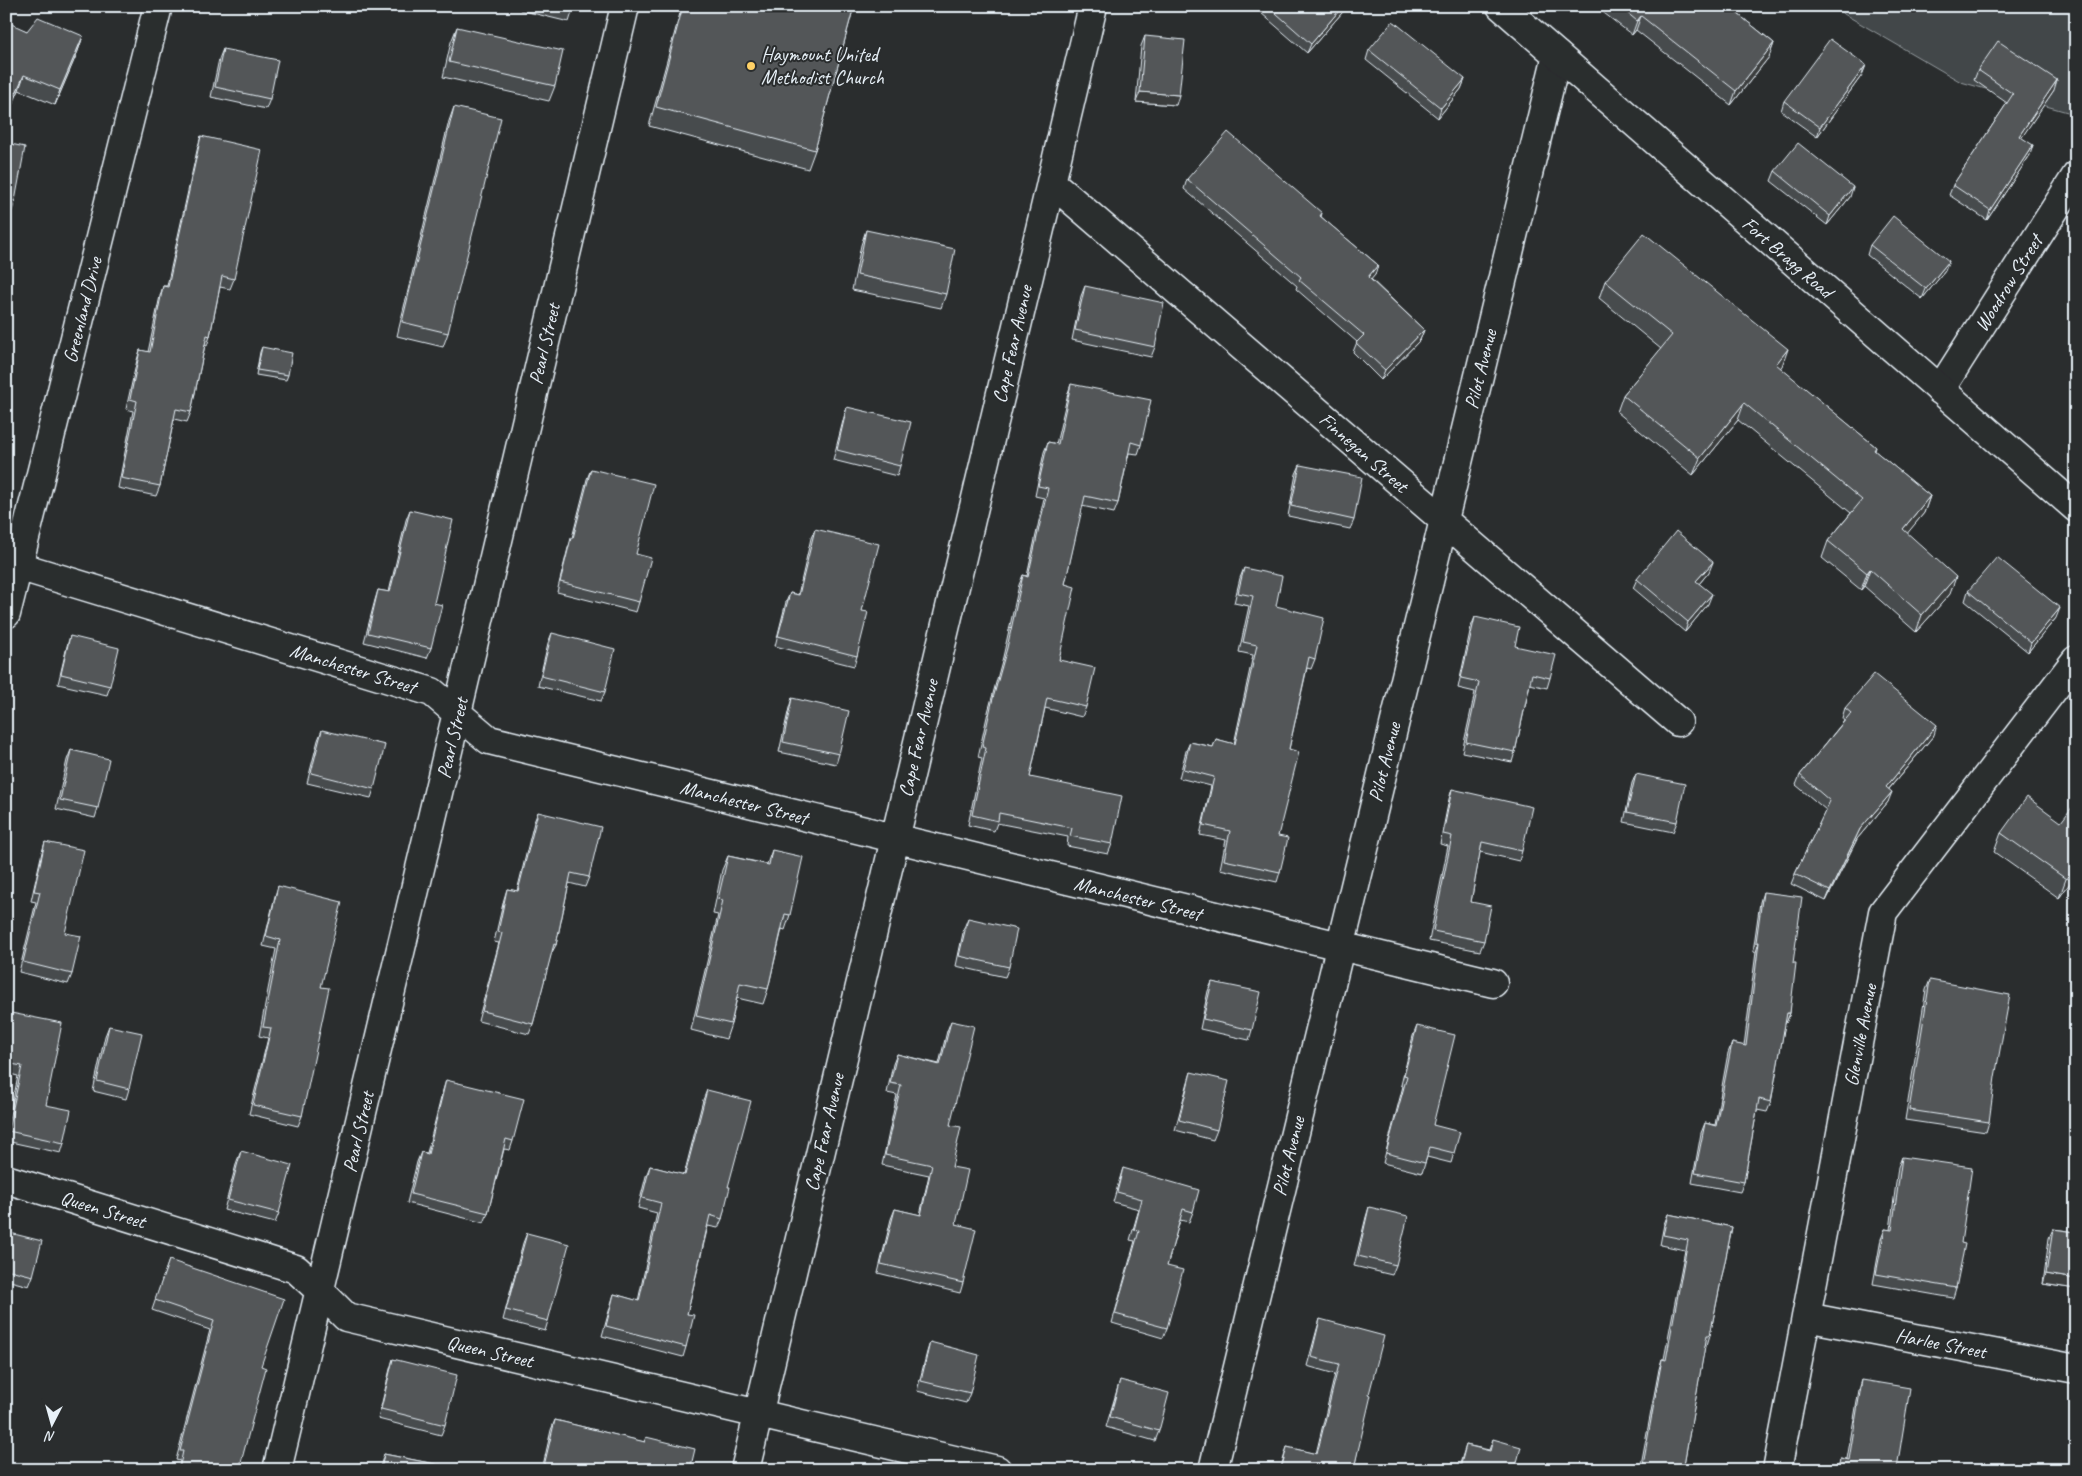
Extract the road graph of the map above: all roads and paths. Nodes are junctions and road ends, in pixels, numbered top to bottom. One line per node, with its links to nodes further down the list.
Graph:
1 (158, 6): 11 (street, Greenland Drive)
2 (625, 6): 14 (street, Pearl Street)
3 (1093, 6): 7 (street, Cape Fear Avenue)
4 (1501, 6): 5 (street, Fort Bragg Road)
5 (1557, 55): 8 (street, Fort Bragg Road); 10 (street, Pilot Avenue)
6 (2076, 176): 8 (street, Woodrow Street)
7 (1051, 182): 10 (street, Finnegan Street); 16 (street, Cape Fear Avenue)
8 (1940, 390): 9 (street, Fort Bragg Road)
9 (2076, 508)
10 (1443, 520): 15 (street, Finnegan Street); 17 (street, Pilot Avenue)
11 (18, 566): 12 (street, Greenland Drive); 14 (street, Manchester Street)
12 (6, 614)
13 (2076, 660): 21 (street, Glenville Avenue)
14 (458, 713): 16 (street, Manchester Street); 20 (street, Pearl Street)
15 (1678, 722)
16 (894, 838): 17 (street, Manchester Street); 23 (street, Cape Fear Avenue)
17 (1339, 947): 18 (street, Manchester Street); 27 (street, Pilot Avenue)
18 (1493, 983)
19 (6, 1180): 20 (street, Queen Street)
20 (320, 1291): 23 (street, Queen Street); 24 (street, Pearl Street)
21 (1806, 1317): 22 (street, Harlee Street); 28 (street, Glenville Avenue)
22 (2076, 1369)
23 (758, 1412): 25 (street, Cape Fear Avenue); 26 (street, Queen Street)
24 (277, 1470)
25 (745, 1470)
26 (997, 1470)
27 (1213, 1470)
28 (1776, 1470)

